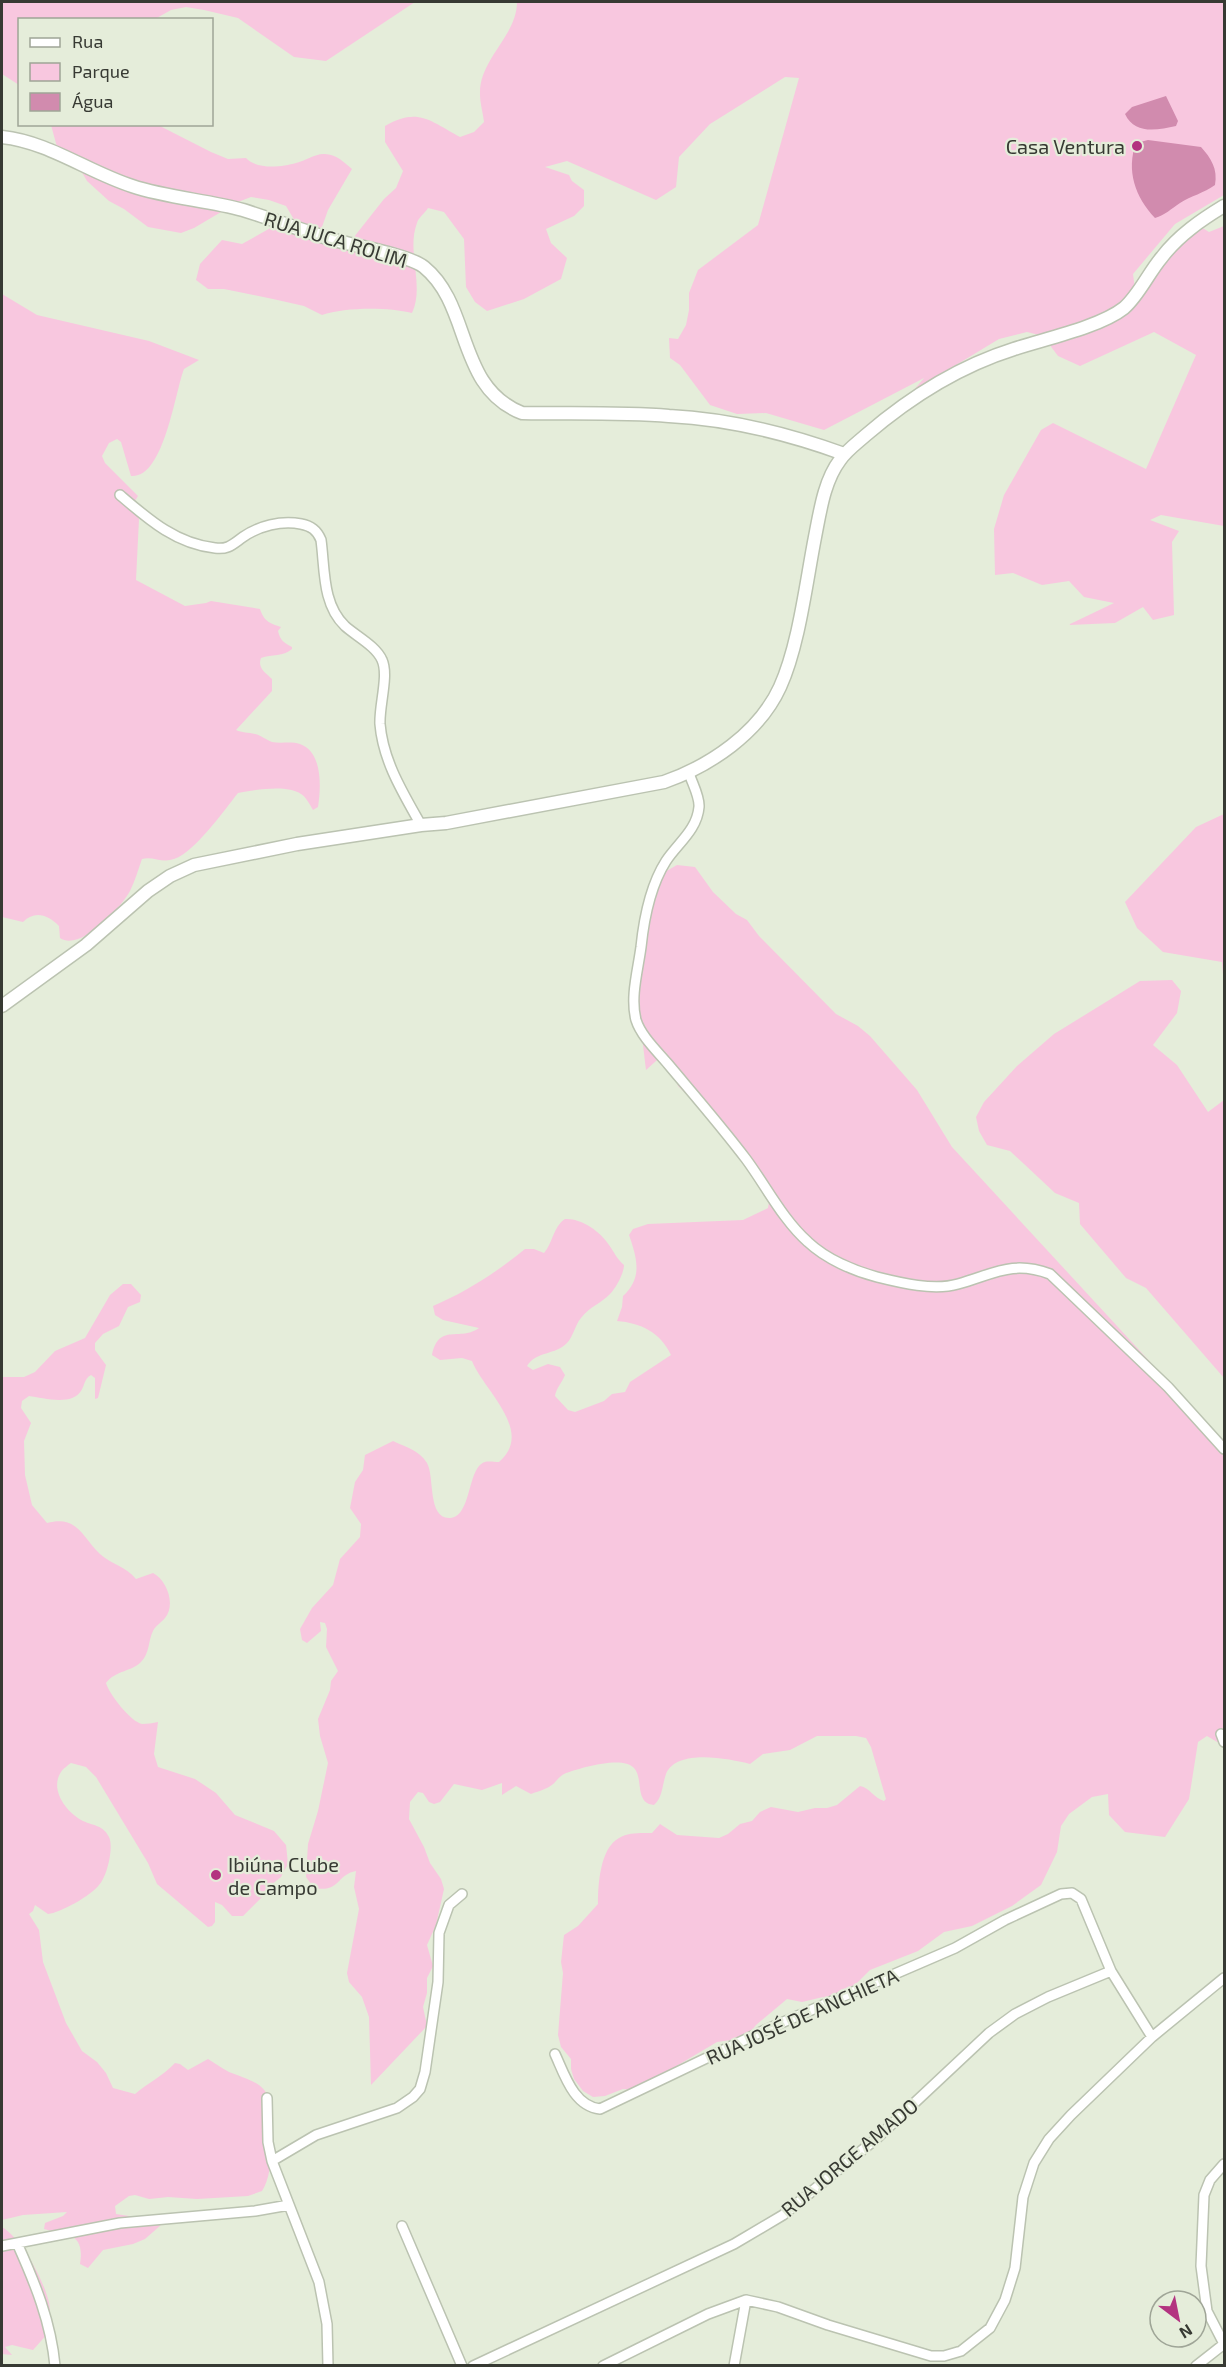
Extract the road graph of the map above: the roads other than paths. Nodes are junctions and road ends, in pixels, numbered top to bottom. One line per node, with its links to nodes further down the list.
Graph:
1 (2, 137): 3 (street, RUA JUCA ROLIM)
2 (1224, 206): 3 (street)
3 (844, 454): 5 (street)
4 (120, 495): 6 (street)
5 (689, 773): 6 (street); 8 (street)
6 (421, 825): 7 (street)
7 (2, 1006)
8 (1224, 1449)
9 (462, 1894): 15 (street)
10 (1111, 1971): 12 (street); 13 (street, RUA JOSÉ DE ANCHIETA); 27 (street, RUA JORGE AMADO)
11 (1224, 1978): 12 (street)
12 (1152, 2037): 23 (street)
13 (555, 2055)
14 (267, 2098): 15 (street)
15 (272, 2161): 17 (street)
16 (1224, 2164): 22 (street)
17 (289, 2205): 19 (street); 25 (street)
18 (402, 2226): 26 (street)
19 (17, 2243): 20 (street); 24 (street)
20 (2, 2246)
21 (746, 2300): 23 (street); 28 (street); 29 (street)
22 (1224, 2344): 30 (street)
23 (944, 2361)
24 (55, 2366)
25 (328, 2366)
26 (462, 2366)
27 (473, 2366)
28 (603, 2366)
29 (734, 2366)
30 (1196, 2366)

